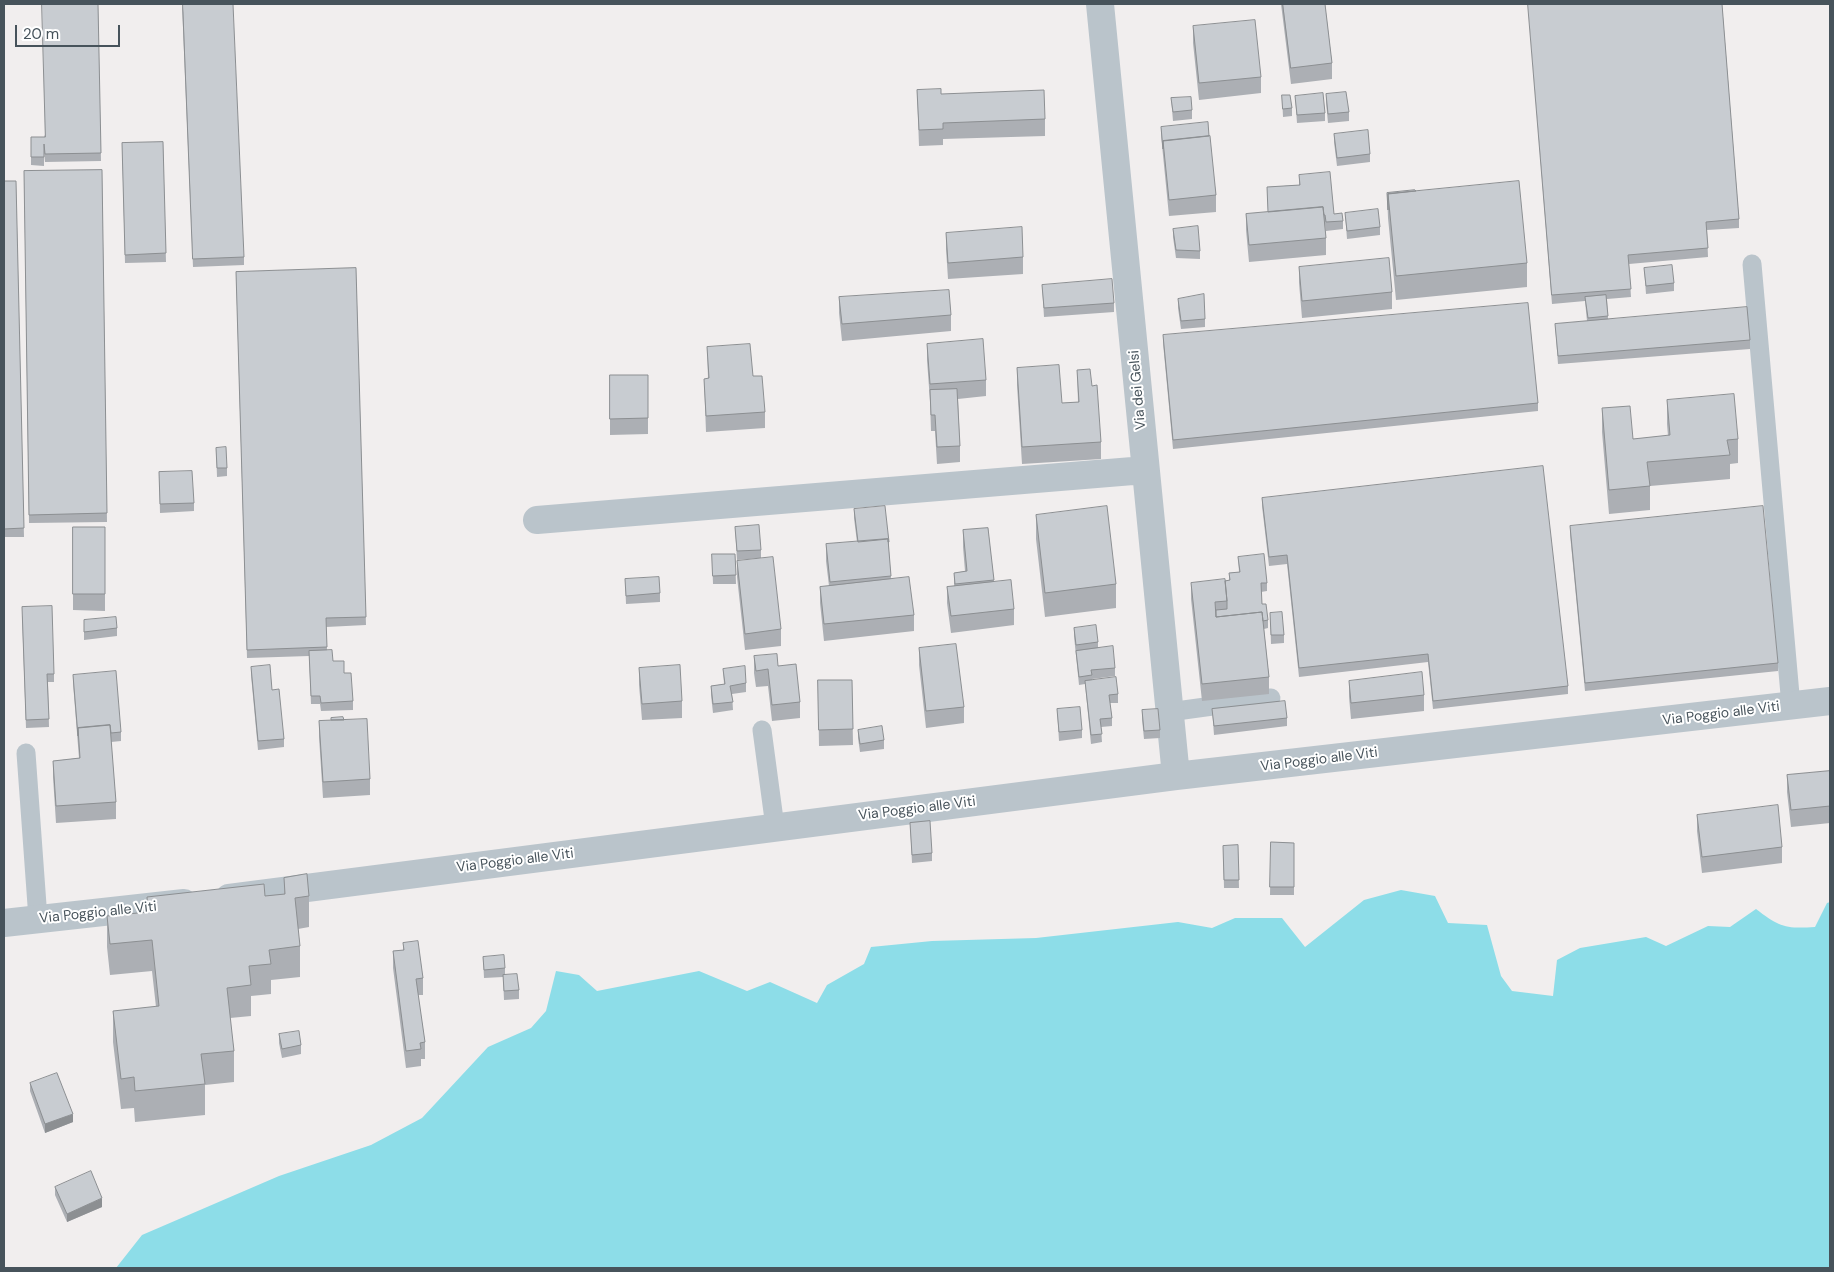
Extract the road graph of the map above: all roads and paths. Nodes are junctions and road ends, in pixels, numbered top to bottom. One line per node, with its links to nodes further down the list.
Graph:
1 (1100, 4): 3 (street, Via dei Gelsi)
2 (1752, 264): 7 (lane)
3 (1145, 470): 4 (street); 8 (street, Via dei Gelsi)
4 (537, 520)
5 (1271, 698): 8 (lane)
6 (1830, 702): 7 (street, Via Poggio alle Viti)
7 (1791, 706): 11 (street, Via Poggio alle Viti)
8 (1169, 712): 11 (street, Via dei Gelsi)
9 (762, 730): 12 (lane)
10 (26, 753): 13 (lane)
11 (1176, 776): 12 (street, Via Poggio alle Viti)
12 (775, 827): 13 (street, Via Poggio alle Viti)
13 (38, 919): 14 (street, Via Poggio alle Viti)
14 (4, 923)

